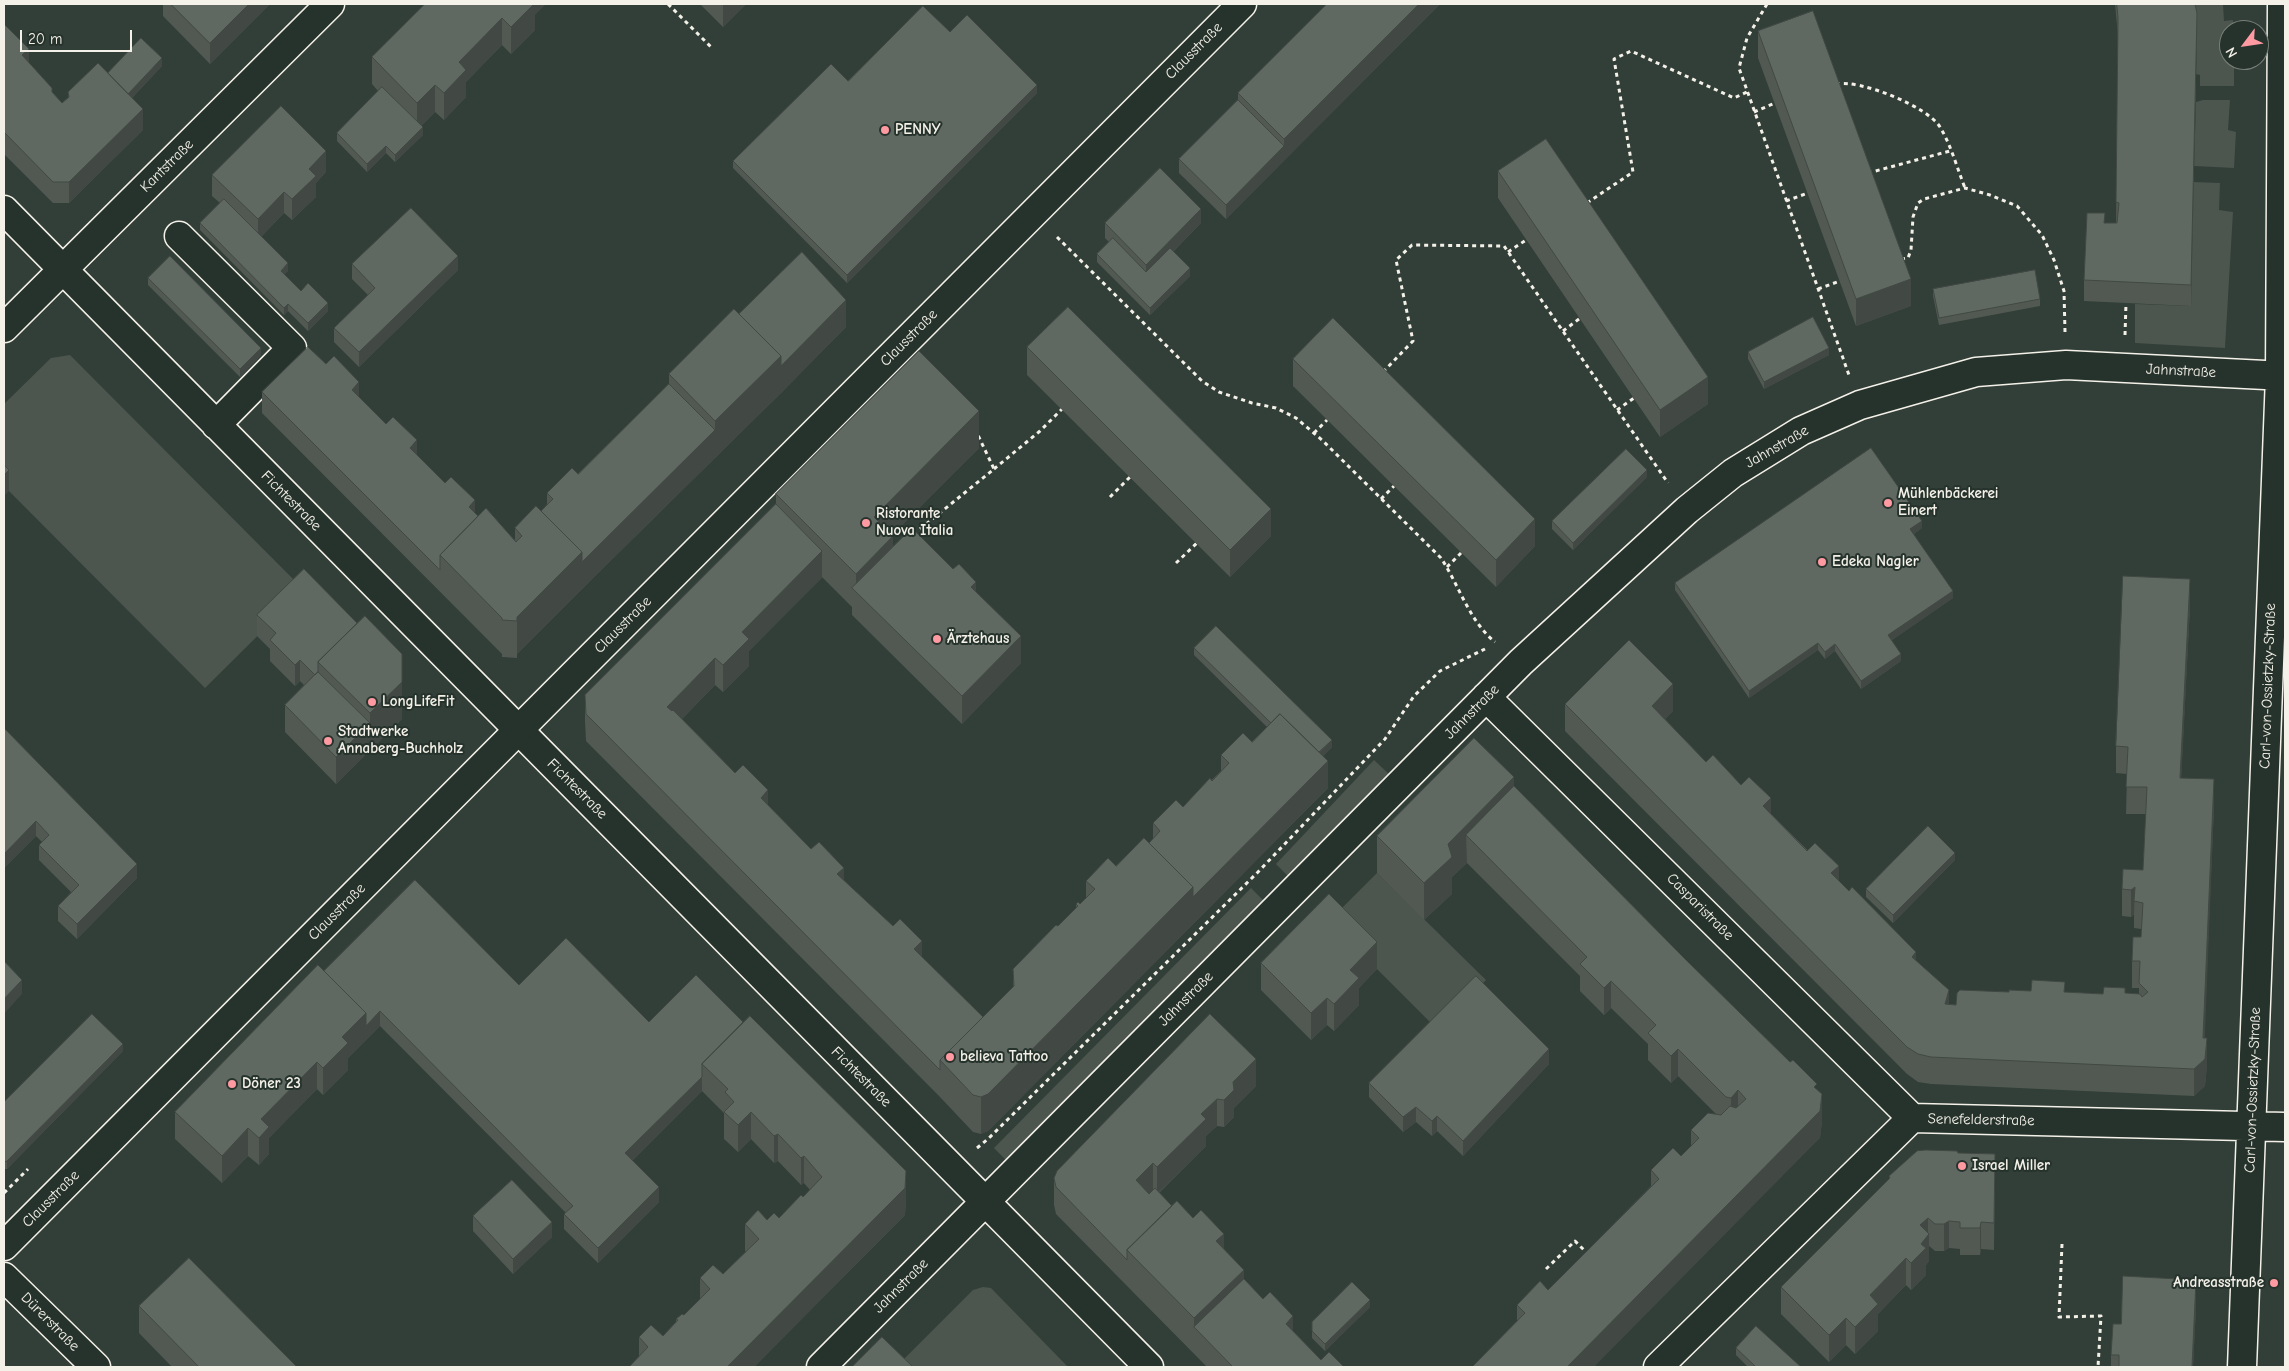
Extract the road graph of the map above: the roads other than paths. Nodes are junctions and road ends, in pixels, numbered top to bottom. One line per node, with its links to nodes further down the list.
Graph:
1 (330, 4): 6 (street, Kantstraße)
2 (1242, 4): 11 (street, Clausstraße)
3 (2282, 4): 8 (street, Carl-von-Ossietzky-Straße)
4 (4, 210): 6 (street, Fichtestraße)
5 (178, 236): 9 (street)
6 (63, 270): 7 (street, Kantstraße); 9 (street, Fichtestraße)
7 (4, 328)
8 (2283, 376): 10 (street, Jahnstraße); 13 (street, Carl-von-Ossietzky-Straße)
9 (216, 425): 11 (street, Fichtestraße)
10 (1486, 697): 12 (street, Casparistraße); 15 (street, Jahnstraße)
11 (518, 730): 15 (street, Fichtestraße); 16 (street, Clausstraße)
12 (1912, 1118): 13 (street, Senefelderstraße); 21 (street, Senefelderstraße)
13 (2252, 1126): 14 (street, Senefelderstraße); 22 (street, Carl-von-Ossietzky-Straße)
14 (2285, 1127)
15 (985, 1202): 19 (street, Jahnstraße); 20 (street, Fichtestraße)
16 (4, 1246)
17 (4, 1277): 18 (street, Dürerstraße)
18 (96, 1367)
19 (821, 1367)
20 (1149, 1367)
21 (1658, 1367)
22 (2242, 1367)

